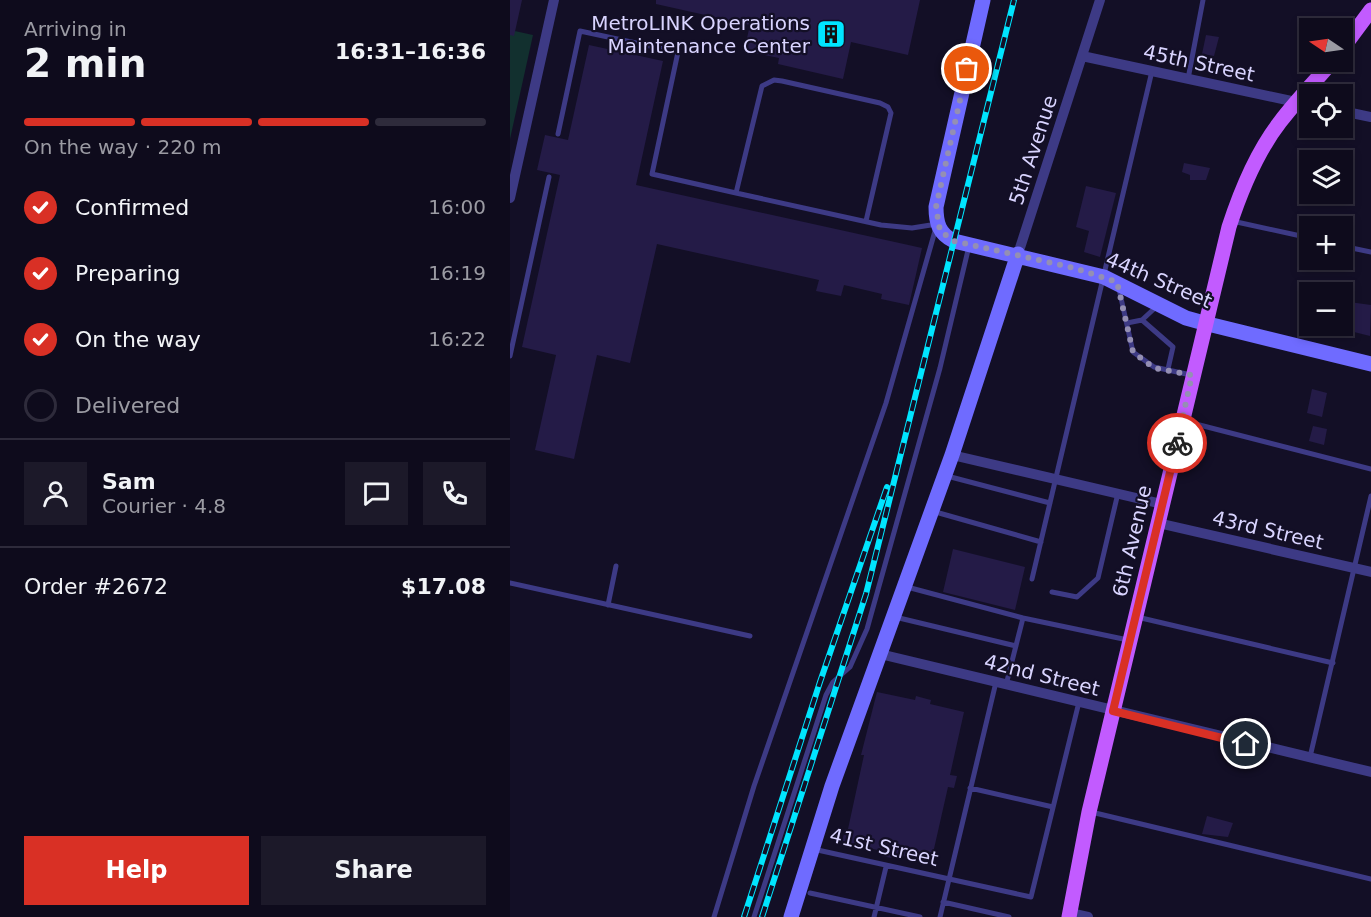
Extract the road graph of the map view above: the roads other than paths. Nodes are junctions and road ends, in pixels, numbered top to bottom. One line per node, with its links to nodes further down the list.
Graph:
1 (554, 0): 17 (street)
2 (983, 0): 20 (street)
3 (1100, 0): 7 (street, 5th Avenue)
4 (1203, 0): 9 (lane)
5 (1371, 10): 6 (main road)
6 (1353, 34)
7 (1082, 56): 8 (street, 45th Street); 25 (street, 5th Avenue)
8 (1152, 71): 9 (street, 45th Street); 26 (lane)
9 (1188, 79): 10 (street, 45th Street)
10 (1299, 102)
11 (1299, 107): 19 (main road, 6th Avenue)
12 (1353, 113): 13 (street)
13 (1371, 117)
14 (558, 134): 16 (lane)
15 (549, 177): 32 (lane)
16 (736, 193): 18 (lane); 18 (lane)
17 (510, 198)
18 (866, 220): 20 (lane)
19 (1231, 220): 21 (lane); 30 (main road, 6th Avenue)
20 (937, 224): 22 (street, 44th Street); 81 (lane)
21 (1299, 235)
22 (970, 244): 25 (street, 44th Street); 82 (lane)
23 (1353, 248): 24 (lane)
24 (1371, 252)
25 (1018, 254): 26 (street, 44th Street); 38 (street)
26 (1111, 279): 27 (street, 44th Street); 29 (lane); 41 (lane)
27 (1159, 304): 28 (lane); 30 (street, 44th Street)
28 (1142, 320): 29 (lane); 35 (lane)
29 (1127, 323): 33 (lane)
30 (1204, 323): 34 (street, 44th Street); 36 (main road, 6th Avenue)
31 (1149, 354): 33 (lane)
32 (510, 356)
33 (1144, 361): 35 (lane)
34 (1371, 364)
35 (1168, 369): 36 (lane)
36 (1192, 375): 37 (main road, 6th Avenue)
37 (1182, 421): 39 (lane); 45 (main road, 6th Avenue)
38 (952, 455): 40 (street); 41 (street)
39 (1371, 469)
40 (945, 476): 44 (lane); 46 (street)
41 (1056, 479): 42 (street); 44 (lane)
42 (1118, 493): 45 (street); 55 (lane)
43 (1371, 496): 50 (lane)
44 (1050, 503): 48 (lane)
45 (1162, 504): 47 (main road, 6th Avenue)
46 (932, 511): 48 (lane); 54 (street)
47 (1158, 523): 50 (street, 43rd Street); 58 (main road, 6th Avenue)
48 (1041, 542): 52 (lane)
49 (616, 566): 56 (lane)
50 (1355, 568): 51 (street, 43rd Street); 64 (lane)
51 (1371, 572)
52 (1032, 579)
53 (510, 582): 56 (lane)
54 (904, 586): 57 (street); 59 (lane)
55 (1052, 592)
56 (608, 604): 60 (lane)
57 (894, 616): 62 (lane); 63 (street)
58 (1136, 616): 61 (main road, 6th Avenue); 64 (lane)
59 (1023, 618): 61 (lane); 62 (lane)
60 (750, 636)
61 (1130, 641): 67 (main road, 6th Avenue)
62 (1016, 646): 65 (lane)
63 (880, 654): 65 (street, 42nd Street); 73 (street)
64 (1333, 663): 68 (lane)
65 (1001, 684): 66 (street, 42nd Street); 70 (lane)
66 (1079, 702): 67 (street, 42nd Street); 71 (lane)
67 (1113, 711): 68 (street, 42nd Street); 72 (main road, 6th Avenue)
68 (1310, 759): 69 (street, 42nd Street)
69 (1371, 772)
70 (970, 788): 71 (lane); 76 (lane)
71 (1053, 807): 76 (lane, 41st Street)
72 (1089, 812): 75 (lane); 80 (main road, 6th Avenue)
73 (812, 849): 74 (lane, 41st Street); 83 (street)
74 (886, 867): 76 (lane, 41st Street); 79 (lane)
75 (1371, 879)
76 (948, 881): 78 (lane)
77 (810, 893): 79 (lane)
78 (944, 902): 86 (lane); 87 (lane)
79 (877, 907): 84 (lane); 85 (lane)
80 (1070, 915): 88 (street)
81 (714, 917)
82 (754, 917)
83 (791, 917)
84 (874, 917)
85 (920, 917)
86 (940, 917)
87 (1009, 917)
88 (1088, 917)

